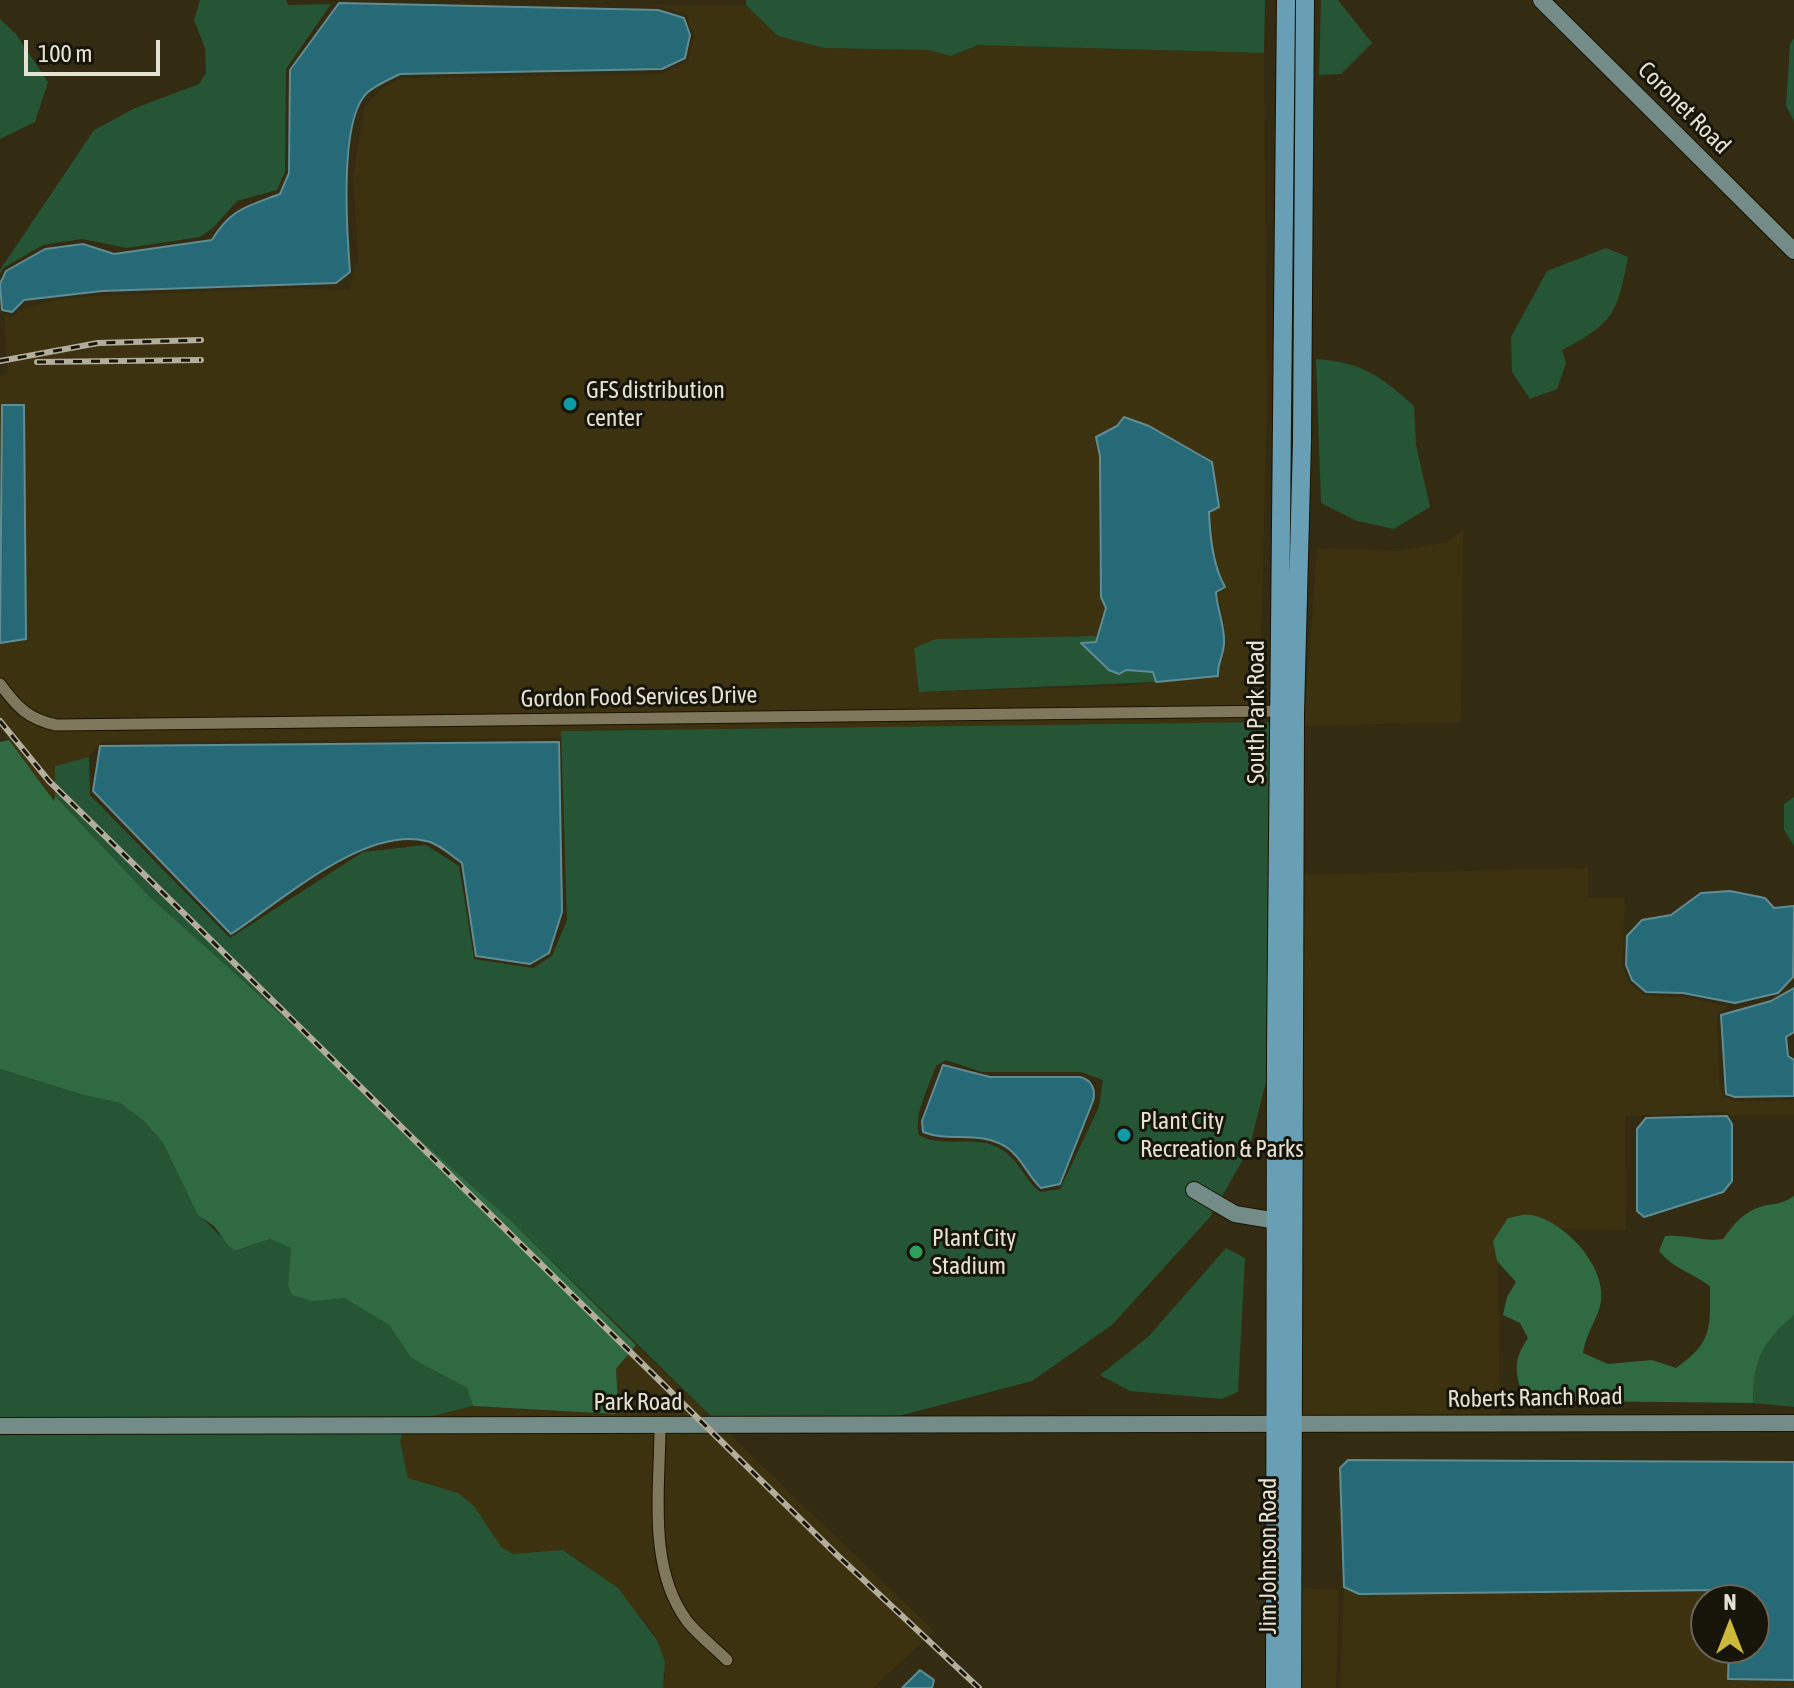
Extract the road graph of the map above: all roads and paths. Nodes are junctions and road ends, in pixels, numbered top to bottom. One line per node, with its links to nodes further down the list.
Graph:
1 (1286, 0): 6 (main road, South Park Road)
2 (1305, 0): 6 (main road, South Park Road)
3 (1541, 0): 4 (street, Coronet Road)
4 (1794, 251)
5 (0, 684): 6 (street, Gordon Food Services Drive)
6 (1287, 712): 7 (main road, South Park Road)
7 (1287, 863): 9 (main road, South Park Road); 9 (main road, South Park Road)
8 (1194, 1190): 9 (street)
9 (1287, 1222): 11 (main road, South Park Road); 11 (main road, South Park Road)
10 (1794, 1423): 11 (street, Roberts Ranch Road)
11 (1284, 1425): 13 (street, Park Road); 14 (main road, Jim Johnson Road)
12 (0, 1426): 13 (street, Park Road)
13 (660, 1426): 15 (street)
14 (1284, 1562): 16 (main road, Jim Johnson Road); 17 (main road)
15 (727, 1660)
16 (1275, 1688)
17 (1289, 1688)

